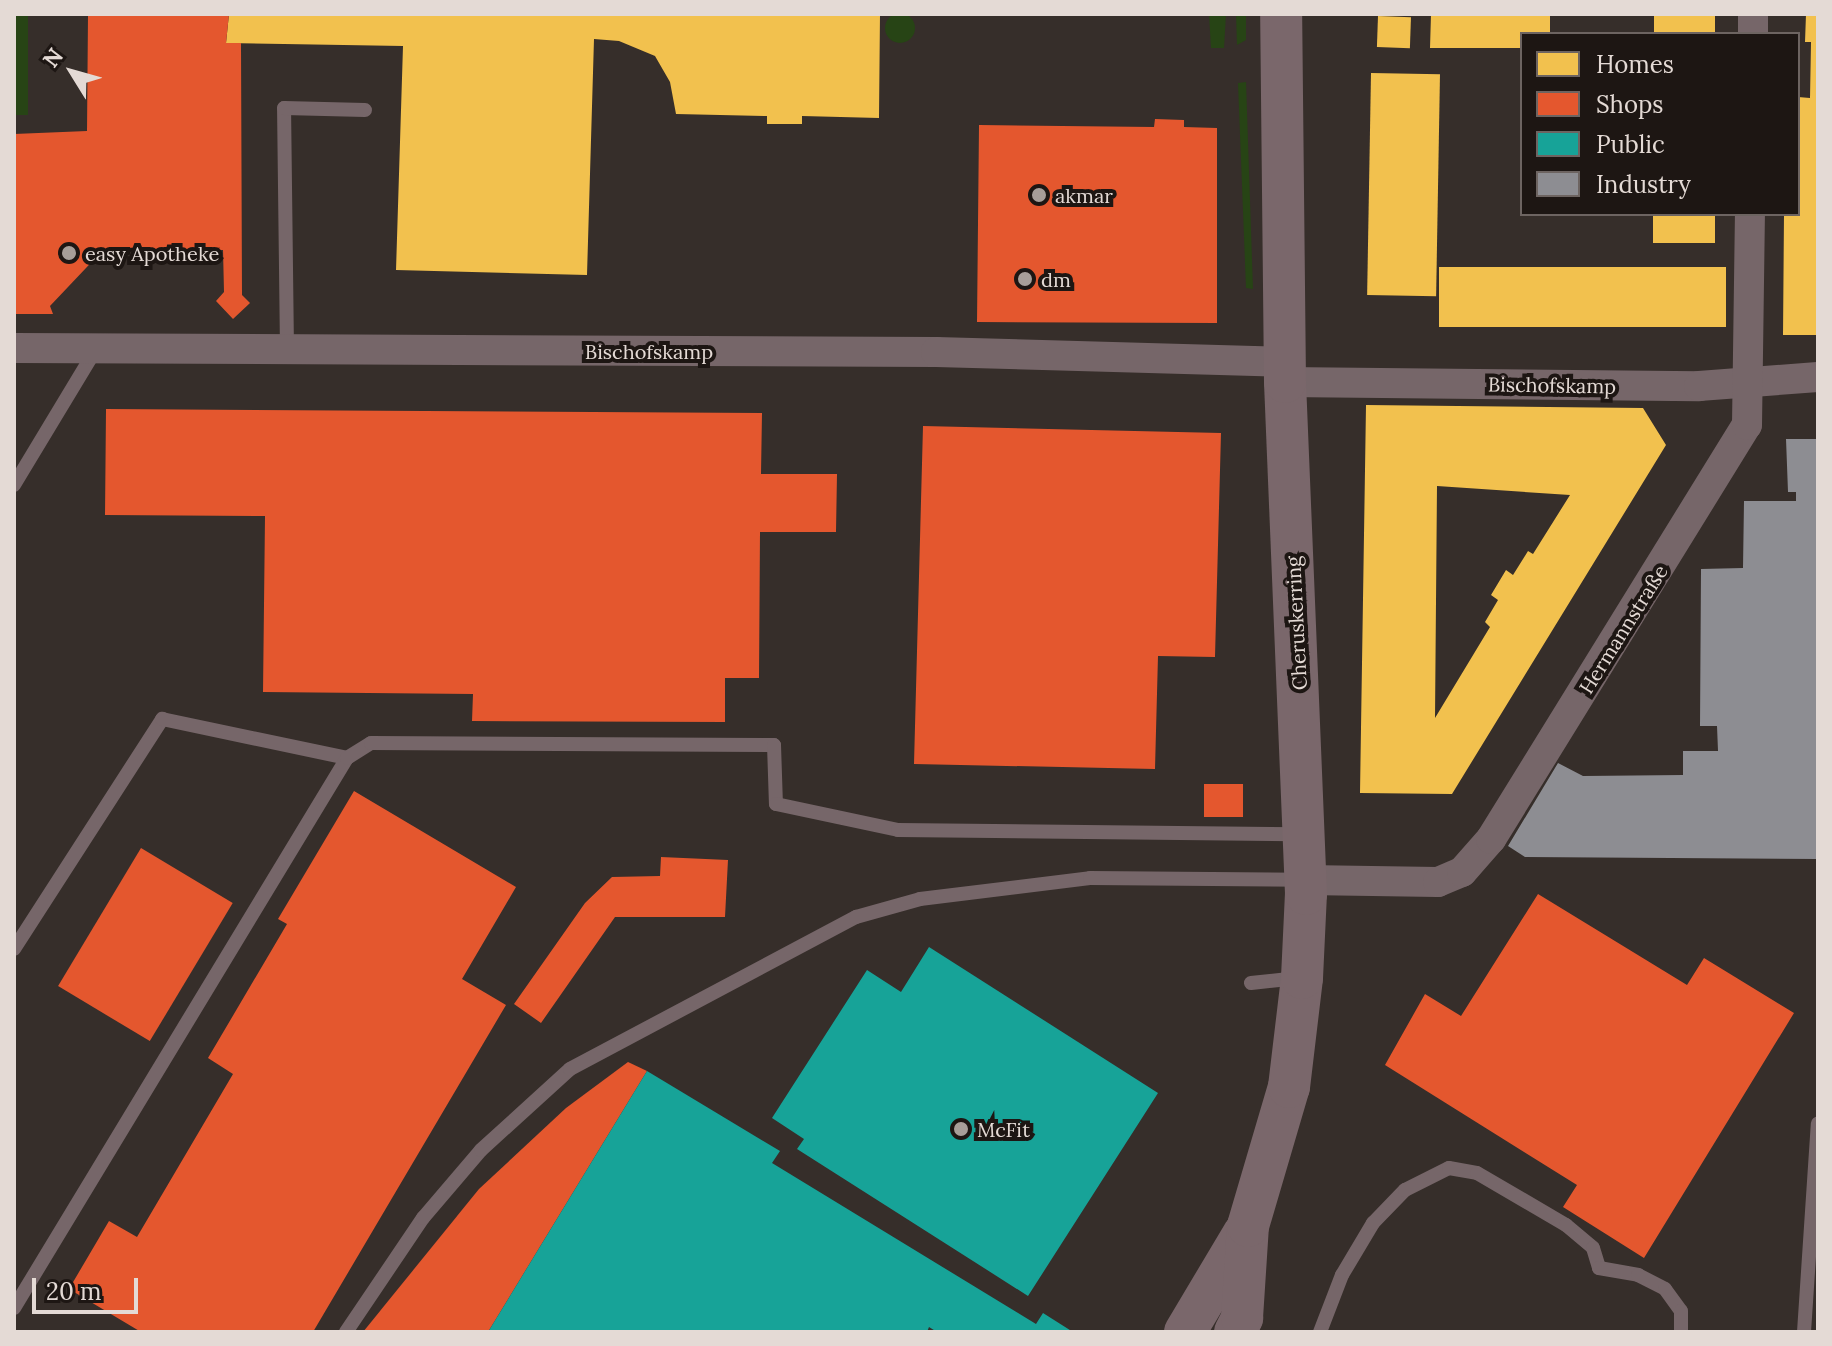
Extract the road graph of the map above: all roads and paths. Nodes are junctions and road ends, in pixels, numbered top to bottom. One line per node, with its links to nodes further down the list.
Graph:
1 (1281, 14): 7 (street, Cheruskerring)
2 (365, 110): 6 (lane)
3 (1750, 216): 9 (street, Hermannstraße)
4 (14, 348): 5 (street, Bischofskamp)
5 (96, 349): 6 (street, Bischofskamp); 10 (lane)
6 (287, 350): 7 (street, Bischofskamp)
7 (1285, 372): 9 (street, Bischofskamp); 12 (street, Cheruskerring)
8 (1818, 377): 9 (street, Bischofskamp)
9 (1748, 379): 13 (street, Hermannstraße)
10 (14, 485)
11 (347, 758): 12 (lane); 14 (lane); 19 (lane)
12 (1305, 834): 13 (street, Cheruskerring)
13 (1306, 880): 15 (street, Cheruskerring); 20 (lane)
14 (14, 949)
15 (1302, 978): 16 (lane); 18 (street, Cheruskerring)
16 (1251, 983)
17 (1818, 1123): 25 (lane)
18 (1248, 1226): 21 (street, Cheruskerring); 22 (street, Cheruskerring)
19 (14, 1308)
20 (346, 1332)
21 (1185, 1332)
22 (1235, 1332)
23 (1320, 1332): 24 (lane)
24 (1681, 1332)
25 (1804, 1332)

